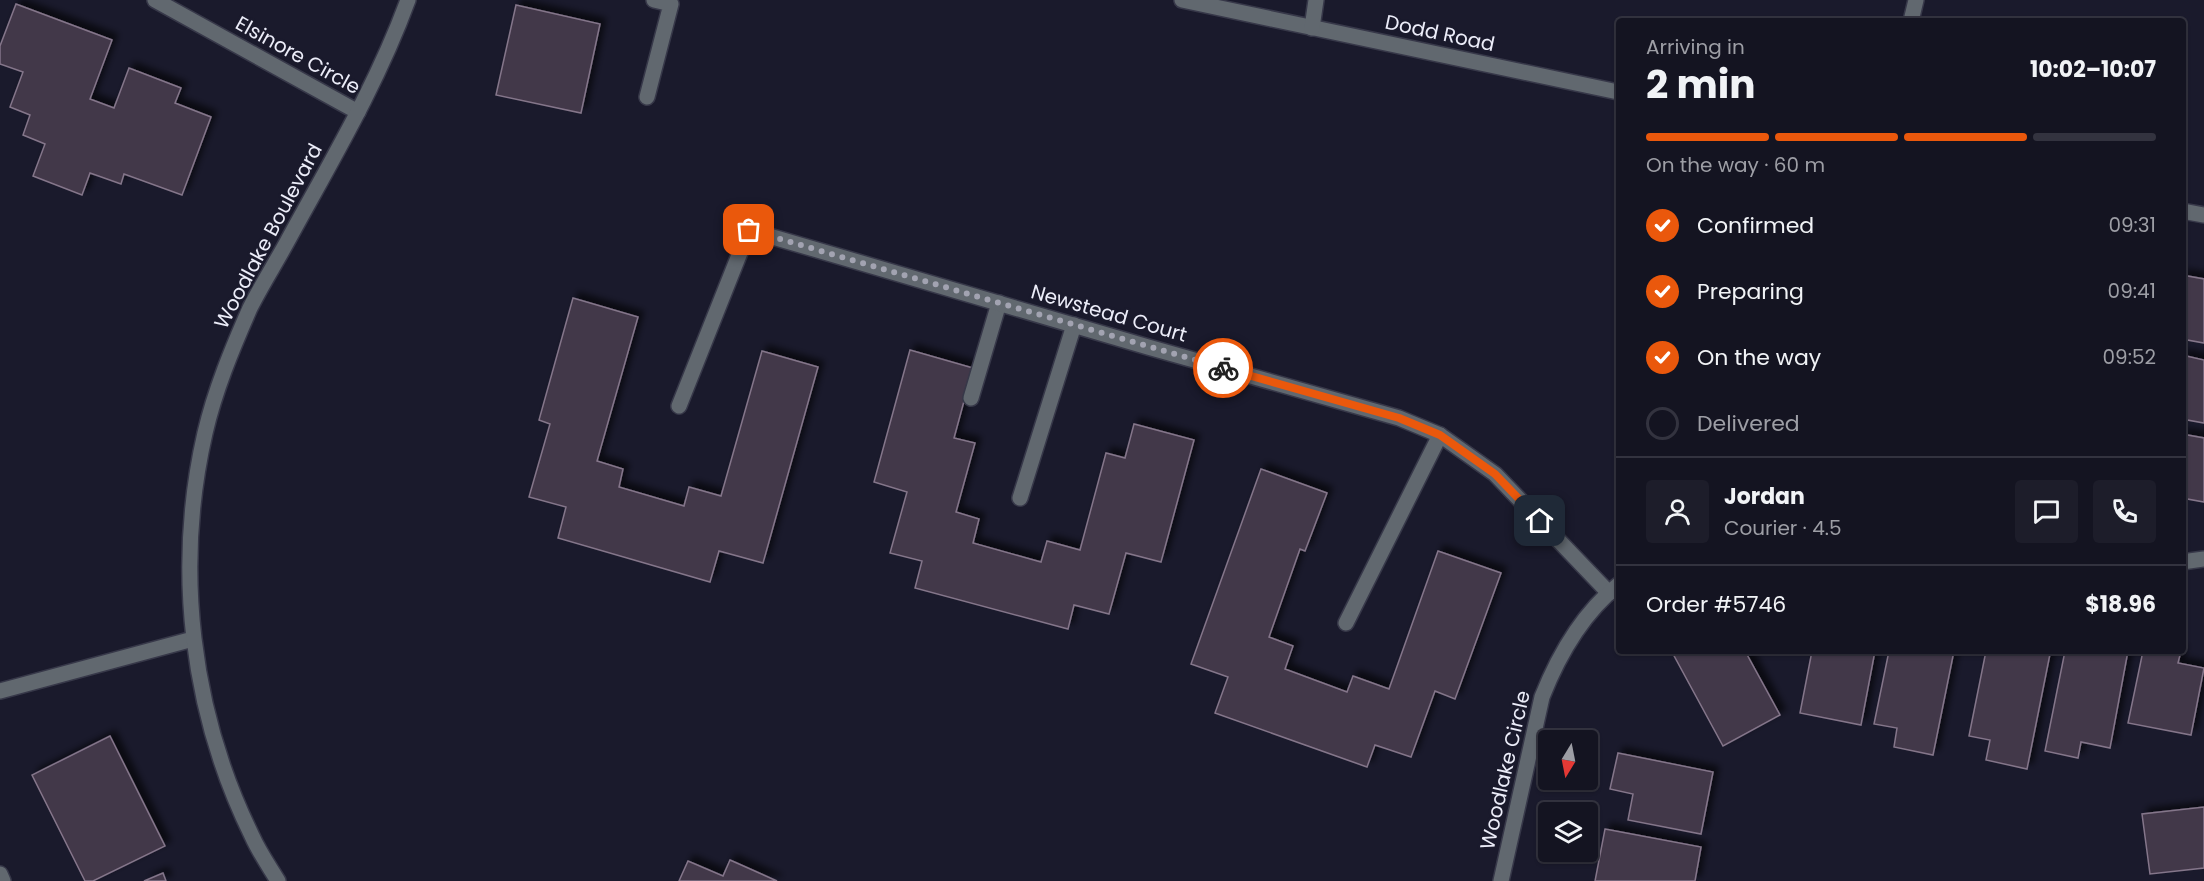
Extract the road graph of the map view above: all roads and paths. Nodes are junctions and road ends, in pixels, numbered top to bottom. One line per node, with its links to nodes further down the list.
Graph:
1 (155, 0): 11 (street, Elsinore Circle)
2 (408, 0): 11 (street, Woodlake Boulevard)
3 (654, 0): 10 (street)
4 (1182, 0): 8 (street, Dodd Road)
5 (1316, 0): 8 (street)
6 (1916, 0): 7 (street)
7 (1912, 18)
8 (1312, 28): 9 (street, Dodd Road)
9 (1616, 92)
10 (647, 97)
11 (358, 112): 24 (street, Woodlake Boulevard)
12 (2186, 212): 13 (street)
13 (2204, 215)
14 (999, 303): 15 (street, Newstead Court); 16 (street); 17 (street, Newstead Court)
15 (1074, 325): 18 (street, Newstead Court); 19 (street)
16 (971, 398)
17 (679, 406)
18 (1440, 435): 22 (street, Newstead Court); 23 (street)
19 (1020, 498)
20 (2204, 559): 21 (street)
21 (2186, 561)
22 (1614, 589): 29 (street, Woodlake Circle)
23 (1346, 623)
24 (193, 639): 25 (street); 28 (street, Woodlake Boulevard)
25 (0, 691)
26 (0, 874): 27 (street)
27 (3, 881)
28 (278, 881)
29 (1501, 881)

